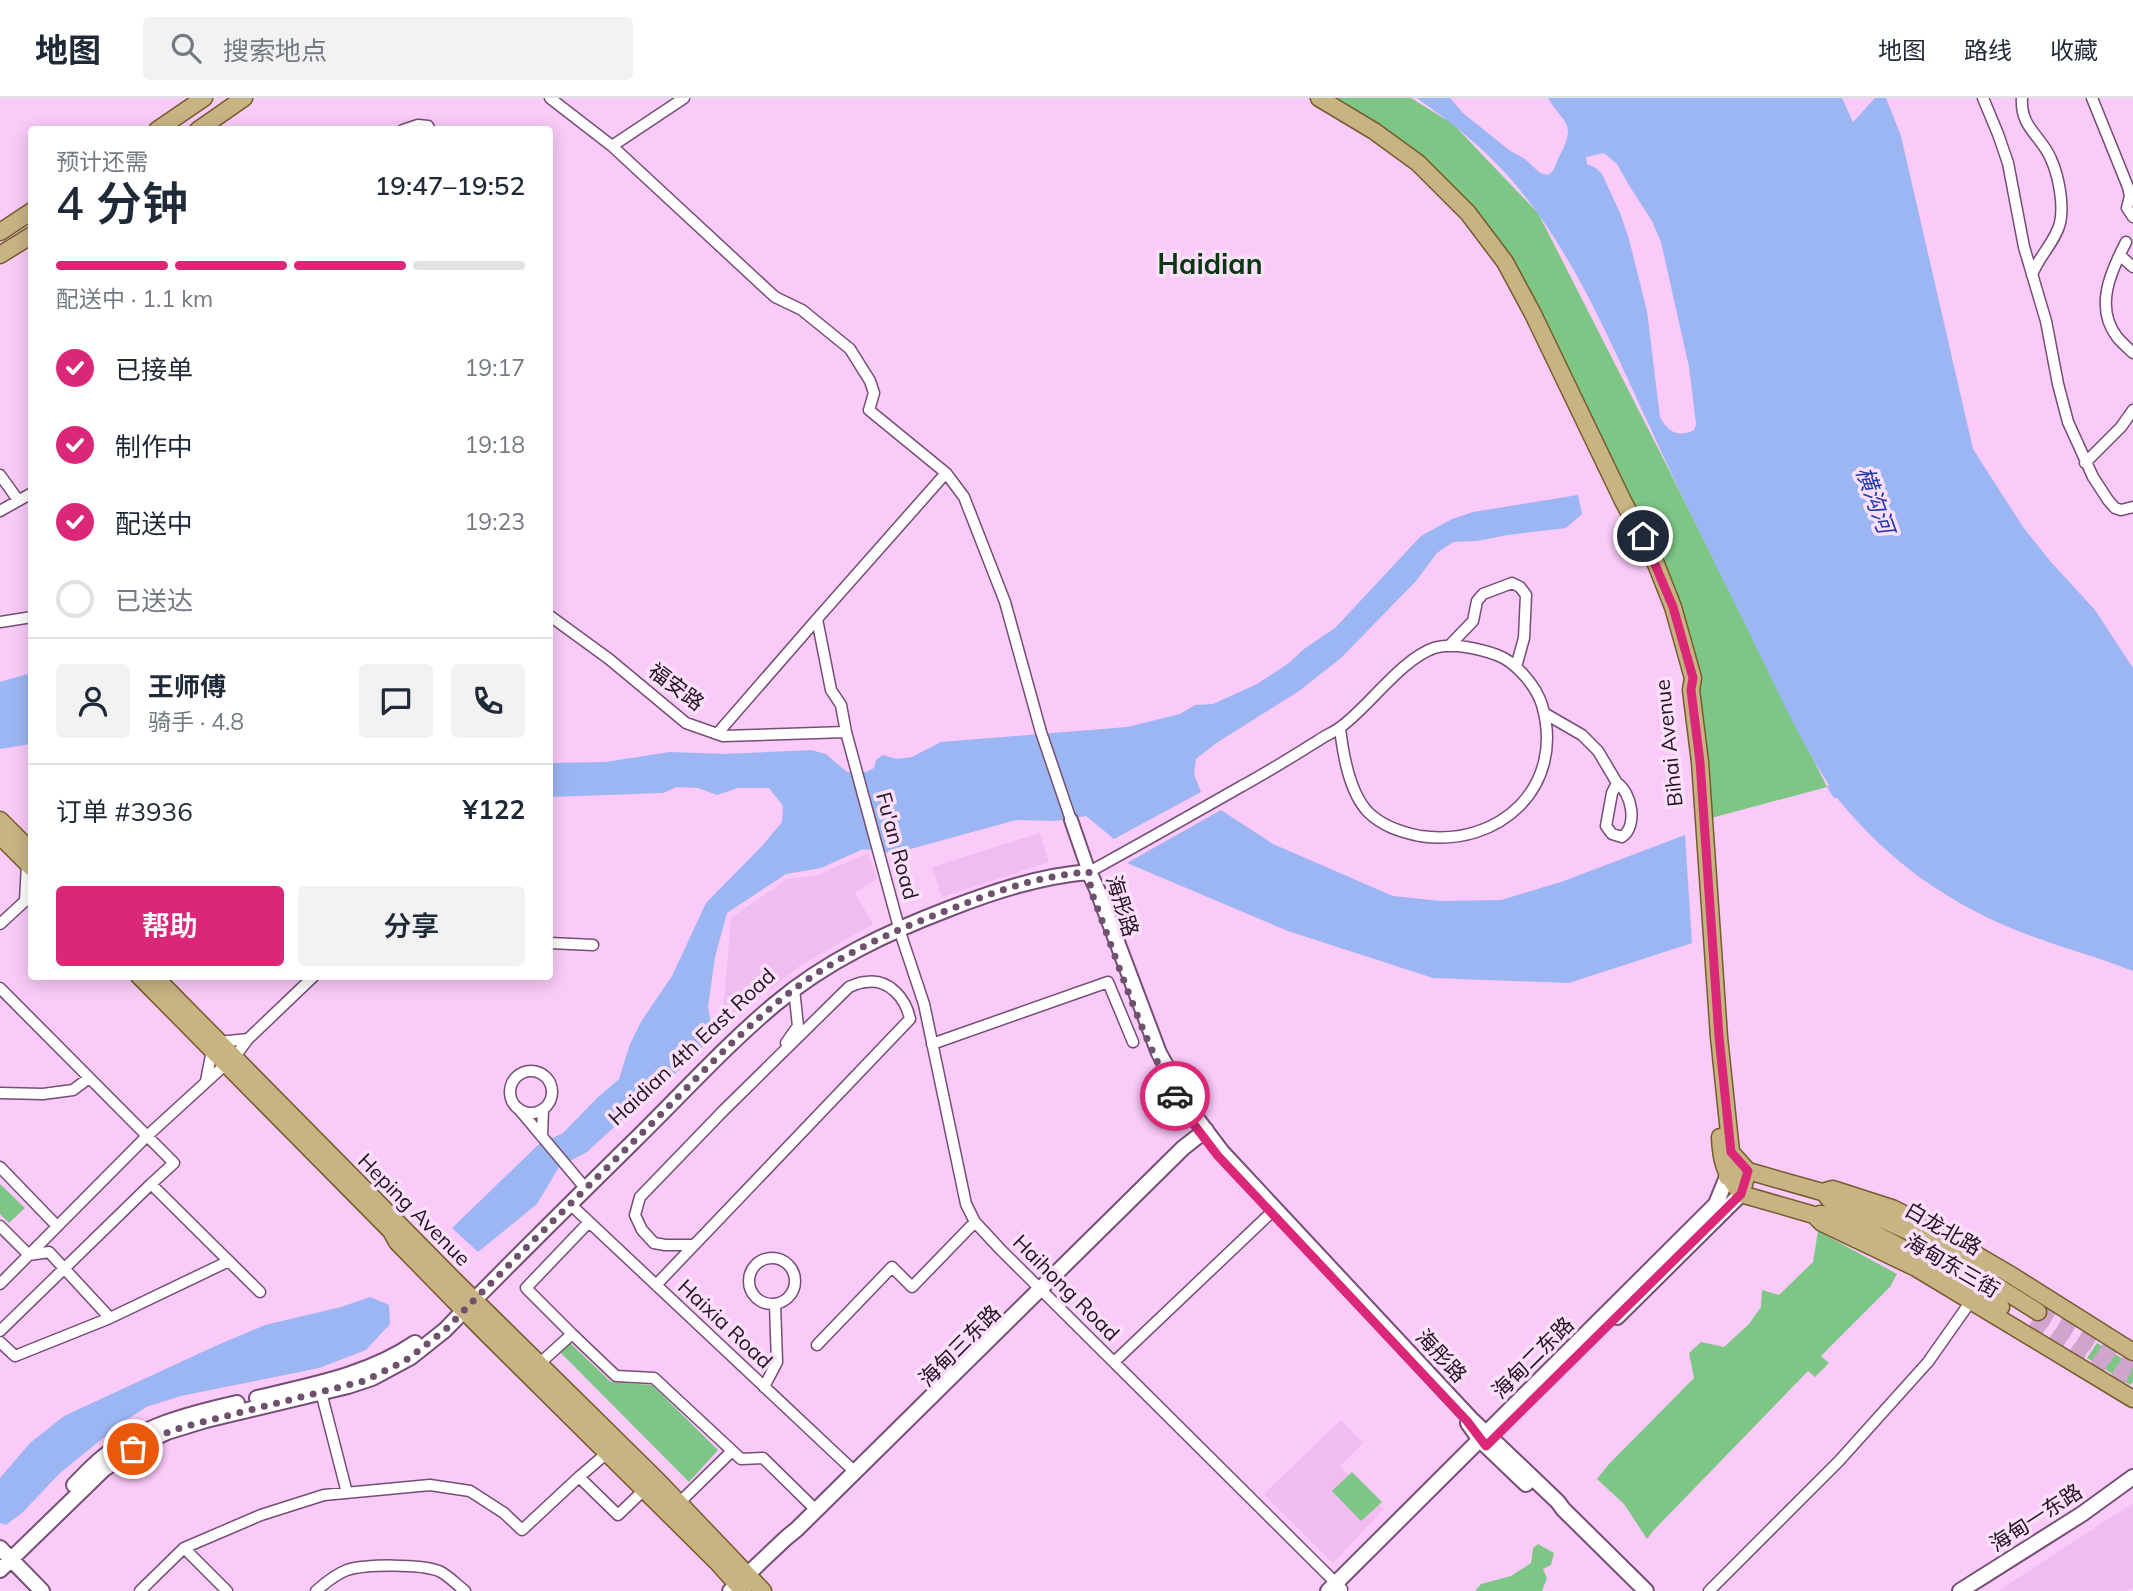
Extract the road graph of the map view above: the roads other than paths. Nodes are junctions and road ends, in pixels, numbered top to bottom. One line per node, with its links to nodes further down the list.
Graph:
1 (204, 98): 10 (main road)
2 (244, 98): 12 (main road)
3 (550, 98): 13 (street)
4 (684, 98): 13 (street)
5 (1308, 98): 80 (main road, Bihai Avenue)
6 (1320, 98): 79 (main road, Bihai Avenue)
7 (1983, 98): 23 (street)
8 (2022, 98): 23 (street)
9 (2092, 98): 14 (street)
10 (187, 103): 11 (main road)
11 (161, 126)
12 (204, 126)
13 (612, 146): 27 (street)
14 (2127, 169): 16 (street)
15 (28, 214): 17 (main road)
16 (2133, 217)
17 (0, 232)
18 (28, 238): 20 (main road)
19 (2126, 242): 21 (street)
20 (0, 256)
21 (2118, 258): 22 (street); 24 (street)
22 (2133, 267)
23 (2031, 275): 26 (street)
24 (2133, 353)
25 (2133, 410): 26 (street)
26 (2085, 463): 31 (street)
27 (946, 473): 35 (street); 47 (street)
28 (0, 475): 30 (street)
29 (28, 495): 30 (street)
30 (18, 500): 32 (street)
31 (2133, 507)
32 (0, 511)
33 (28, 618): 36 (street)
34 (553, 618): 43 (street, 福安路)
35 (817, 619): 41 (street); 43 (street)
36 (0, 622)
37 (1449, 646): 38 (street); 38 (street); 40 (street)
38 (1516, 667): 39 (street)
39 (1544, 713): 44 (street); 45 (street)
40 (1340, 728): 42 (street); 44 (street)
41 (846, 732): 43 (street, 福安路); 54 (street, Fu'an Road)
42 (1329, 733): 44 (street); 51 (street)
43 (717, 734)
44 (1342, 746)
45 (1617, 783): 45 (street)
46 (0, 820): 49 (main road)
47 (1071, 820): 51 (street)
48 (0, 836): 50 (main road)
49 (28, 858)
50 (28, 859)
51 (1089, 872): 54 (main road, Haidian 4th East Road); 75 (main road, 海彤路)
52 (28, 900): 53 (street)
53 (0, 924)
54 (899, 929): 61 (main road, Haidian 4th East Road); 62 (street, Haihong Road); 81 (main road, Haidian 4th East Road)
55 (553, 943): 56 (street)
56 (593, 945)
57 (143, 980): 67 (main road, Heping Avenue)
58 (158, 980): 67 (main road, Heping Avenue)
59 (310, 980): 64 (street)
60 (0, 988): 70 (street)
61 (794, 989): 68 (street); 85 (main road, Haidian 4th East Road)
62 (924, 1004): 63 (street); 66 (street, Haihong Road)
63 (910, 1019): 68 (street); 92 (street)
64 (248, 1039): 67 (street); 69 (street)
65 (1133, 1042): 66 (street)
66 (932, 1044): 89 (street, Haihong Road)
67 (216, 1046): 69 (main road, Heping Avenue); 71 (street)
68 (777, 1058): 92 (street)
69 (230, 1061): 71 (street); 101 (main road, Heping Avenue)
70 (89, 1078): 72 (street); 76 (street)
71 (206, 1081): 76 (street)
72 (0, 1093)
73 (517, 1107): 74 (street); 74 (street); 77 (street)
74 (543, 1109): 77 (street)
75 (1205, 1134): 86 (main road, 海彤路); 98 (main road)
76 (146, 1137): 82 (street); 91 (street)
77 (542, 1137): 81 (street)
78 (0, 1167): 91 (street)
79 (1748, 1171): 80 (main road); 83 (main road, 海甸东三街); 84 (main road)
80 (1727, 1177): 84 (main road); 114 (main road, 海甸二东路)
81 (580, 1183): 101 (main road, Haidian 4th East Road)
82 (150, 1184): 94 (street); 95 (street)
83 (1822, 1192): 87 (main road, 白龙北路); 108 (main road, 海甸东三街)
84 (1741, 1194): 87 (main road, 海甸东三街); 114 (main road, 海甸二东路)
85 (569, 1204): 88 (street, Haixia Road); 101 (main road, Haidian 4th East Road)
86 (1274, 1211): 109 (street); 114 (main road, 海彤路)
87 (1814, 1215): 100 (main road, 海甸东三街)
88 (589, 1222): 97 (street, Haixia Road); 105 (street)
89 (975, 1222): 98 (street, Haihong Road); 107 (street)
90 (0, 1226): 93 (street)
91 (57, 1226): 93 (street)
92 (694, 1245): 97 (street)
93 (29, 1255): 95 (street); 96 (street)
94 (229, 1261): 99 (street); 103 (street)
95 (64, 1269): 103 (street); 104 (street)
96 (0, 1284)
97 (656, 1285): 111 (street, Haixia Road)
98 (1041, 1291): 109 (street, Haihong Road); 117 (main road); 127 (main road, 海甸三东路)
99 (260, 1292)
100 (1971, 1301): 113 (main road, 海甸东三街); 137 (street)
101 (466, 1302): 110 (main road, Heping Avenue); 112 (main road, Haidian 4th East Road); 116 (main road, Heping Avenue); 126 (main road, Haidian 4th East Road)
102 (775, 1304): 102 (street); 111 (street)
103 (110, 1318): 106 (street)
104 (0, 1331)
105 (572, 1334): 110 (street); 115 (street)
106 (0, 1342)
107 (817, 1345)
108 (2133, 1352)
109 (1114, 1362): 128 (street, Haihong Road)
110 (538, 1364): 123 (main road, Heping Avenue)
111 (764, 1387): 117 (street, Haixia Road)
112 (321, 1392): 122 (street); 126 (main road, Haidian 4th East Road)
113 (2133, 1399)
114 (1487, 1439): 128 (main road, 海甸二东路); 135 (main road, 海彤路); 136 (main road, 海彤路)
115 (732, 1451): 123 (street); 124 (street)
116 (607, 1453): 119 (street); 121 (main road, Heping Avenue)
117 (855, 1472): 124 (main road)
118 (2133, 1476): 138 (main road, 海甸一东路)
119 (579, 1477): 121 (street); 122 (street)
120 (2133, 1486): 139 (main road, 海甸一东路)
121 (643, 1490): 127 (main road, Heping Avenue)
122 (347, 1493): 125 (street)
123 (679, 1503): 127 (main road, Heping Avenue)
124 (816, 1510): 127 (main road)
125 (184, 1548): 131 (street); 132 (street)
126 (3, 1559): 129 (main road); 130 (main road)
127 (746, 1586)
128 (1337, 1588)
129 (33, 1591)
130 (42, 1591)
131 (140, 1591)
132 (227, 1591)
133 (316, 1591): 134 (street)
134 (465, 1591)
135 (1637, 1591)
136 (1646, 1591)
137 (1709, 1591)
138 (1960, 1591)
139 (1972, 1591)

